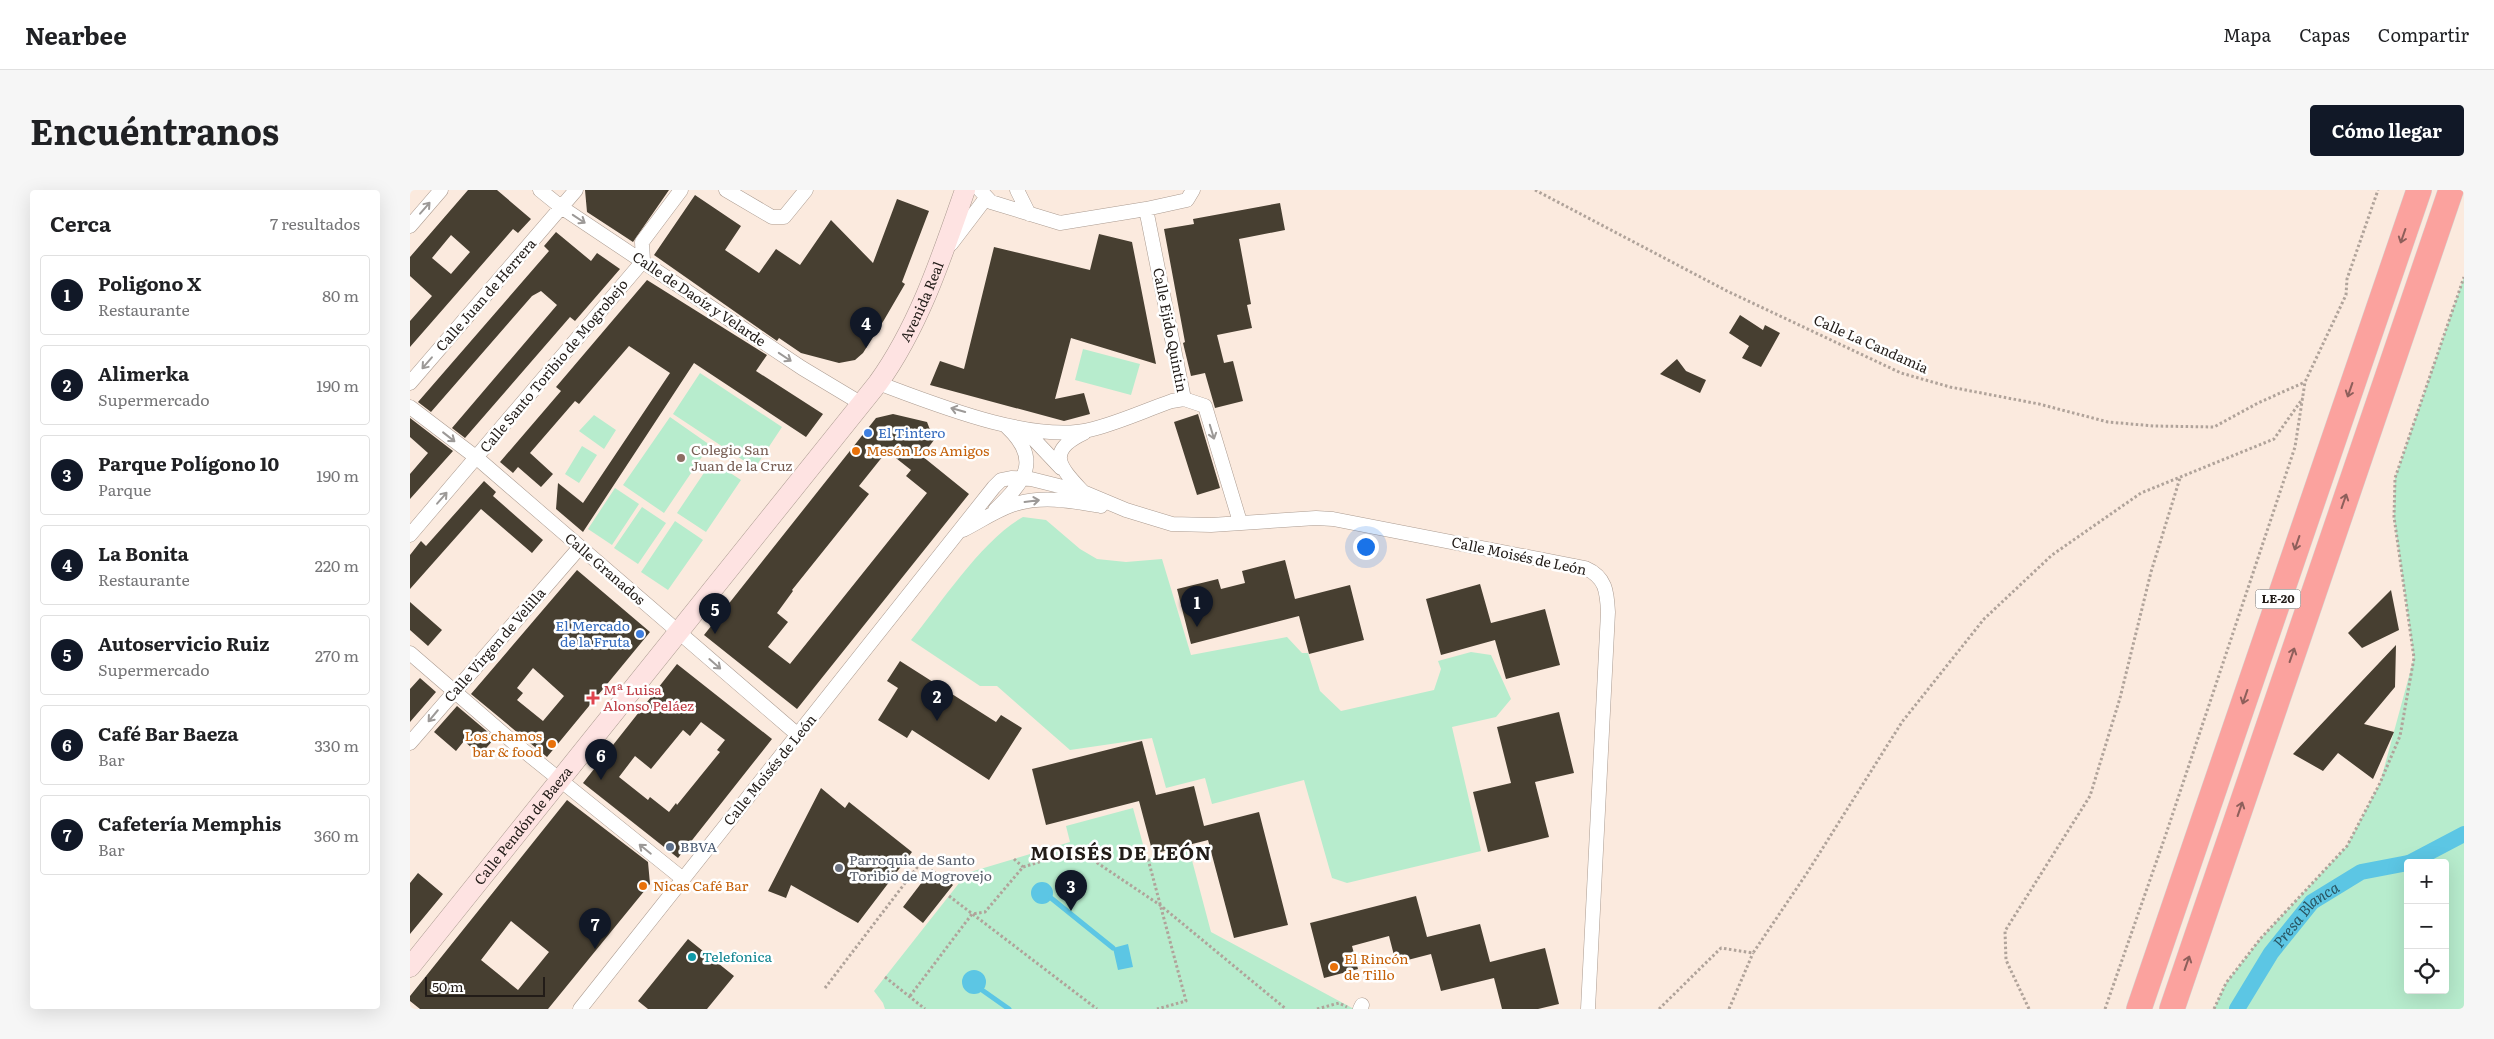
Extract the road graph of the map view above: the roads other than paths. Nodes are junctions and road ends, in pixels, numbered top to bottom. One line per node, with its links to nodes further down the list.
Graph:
1 (441, 190): 16 (street, one-way to 1)
2 (540, 190): 13 (street, Calle de Daoíz y Velarde)
3 (576, 190): 13 (street, Calle Juan de Herrera)
4 (681, 190): 18 (street)
5 (726, 190): 6 (street)
6 (806, 190)
7 (965, 190): 17 (main road, Avenida Real)
8 (1017, 190): 15 (street)
9 (1193, 190): 14 (street)
10 (2419, 190): 47 (highway, LE-20, one-way to 47)
11 (2451, 190): 48 (highway, LE-20, one-way to 11)
12 (983, 194): 15 (street); 17 (street)
13 (561, 207): 18 (street, Calle de Daoíz y Velarde, one-way to 18); 19 (street, Calle Juan de Herrera, one-way to 19)
14 (1146, 209): 15 (street); 21 (street, Calle Ejido Quintin)
15 (1029, 214)
16 (410, 226)
17 (942, 256): 20 (main road, Avenida Real)
18 (643, 262): 22 (street, Calle de Daoíz y Velarde, one-way to 22); 27 (street, Calle Santo Toribio de Mogrobejo)
19 (410, 383)
20 (878, 383): 22 (main road, Avenida Real); 24 (street, one-way to 20)
21 (1184, 399): 25 (street); 33 (street, Calle Ejido Quintin, one-way to 33)
22 (862, 404): 37 (main road, Calle Pendón de Baeza)
23 (410, 407): 27 (street, Calle Granados, one-way to 27)
24 (1004, 424): 26 (street); 29 (street)
25 (1091, 430): 26 (street); 28 (street)
26 (1026, 431): 28 (street, Calle Moisés de León)
27 (477, 458): 35 (street, Calle Santo Toribio de Mogrobejo, one-way to 27); 36 (street, Calle Granados)
28 (1061, 468): 30 (street, Calle Moisés de León)
29 (1023, 477): 30 (street, Calle Moisés de León); 32 (street, Calle Moisés de León); 34 (street, Calle Moisés de León)
30 (1083, 492): 31 (street, Calle Moisés de León)
31 (1126, 510): 32 (street, Calle Moisés de León, one-way to 31); 33 (street, Calle Moisés de León)
32 (987, 517): 34 (street, Calle Moisés de León)
33 (1240, 522): 46 (street, Calle Moisés de León)
34 (960, 532): 40 (street, Calle Moisés de León)
35 (410, 535)
36 (580, 547): 37 (street, Calle Granados); 39 (street, Calle Virgen de Velilla)
37 (678, 632): 40 (street, Calle Granados, one-way to 40); 42 (main road, Calle Pendón de Baeza)
38 (410, 653): 39 (street)
39 (454, 691): 41 (street, Calle Virgen de Velilla, one-way to 41); 42 (street)
40 (798, 735): 43 (street, Calle Moisés de León)
41 (410, 743)
42 (559, 780): 43 (street, one-way to 42); 44 (main road, Calle Pendón de Baeza)
43 (683, 879): 45 (street, Calle Moisés de León)
44 (410, 966)
45 (580, 1009)
46 (1588, 1009)
47 (2139, 1009)
48 (2172, 1009)

